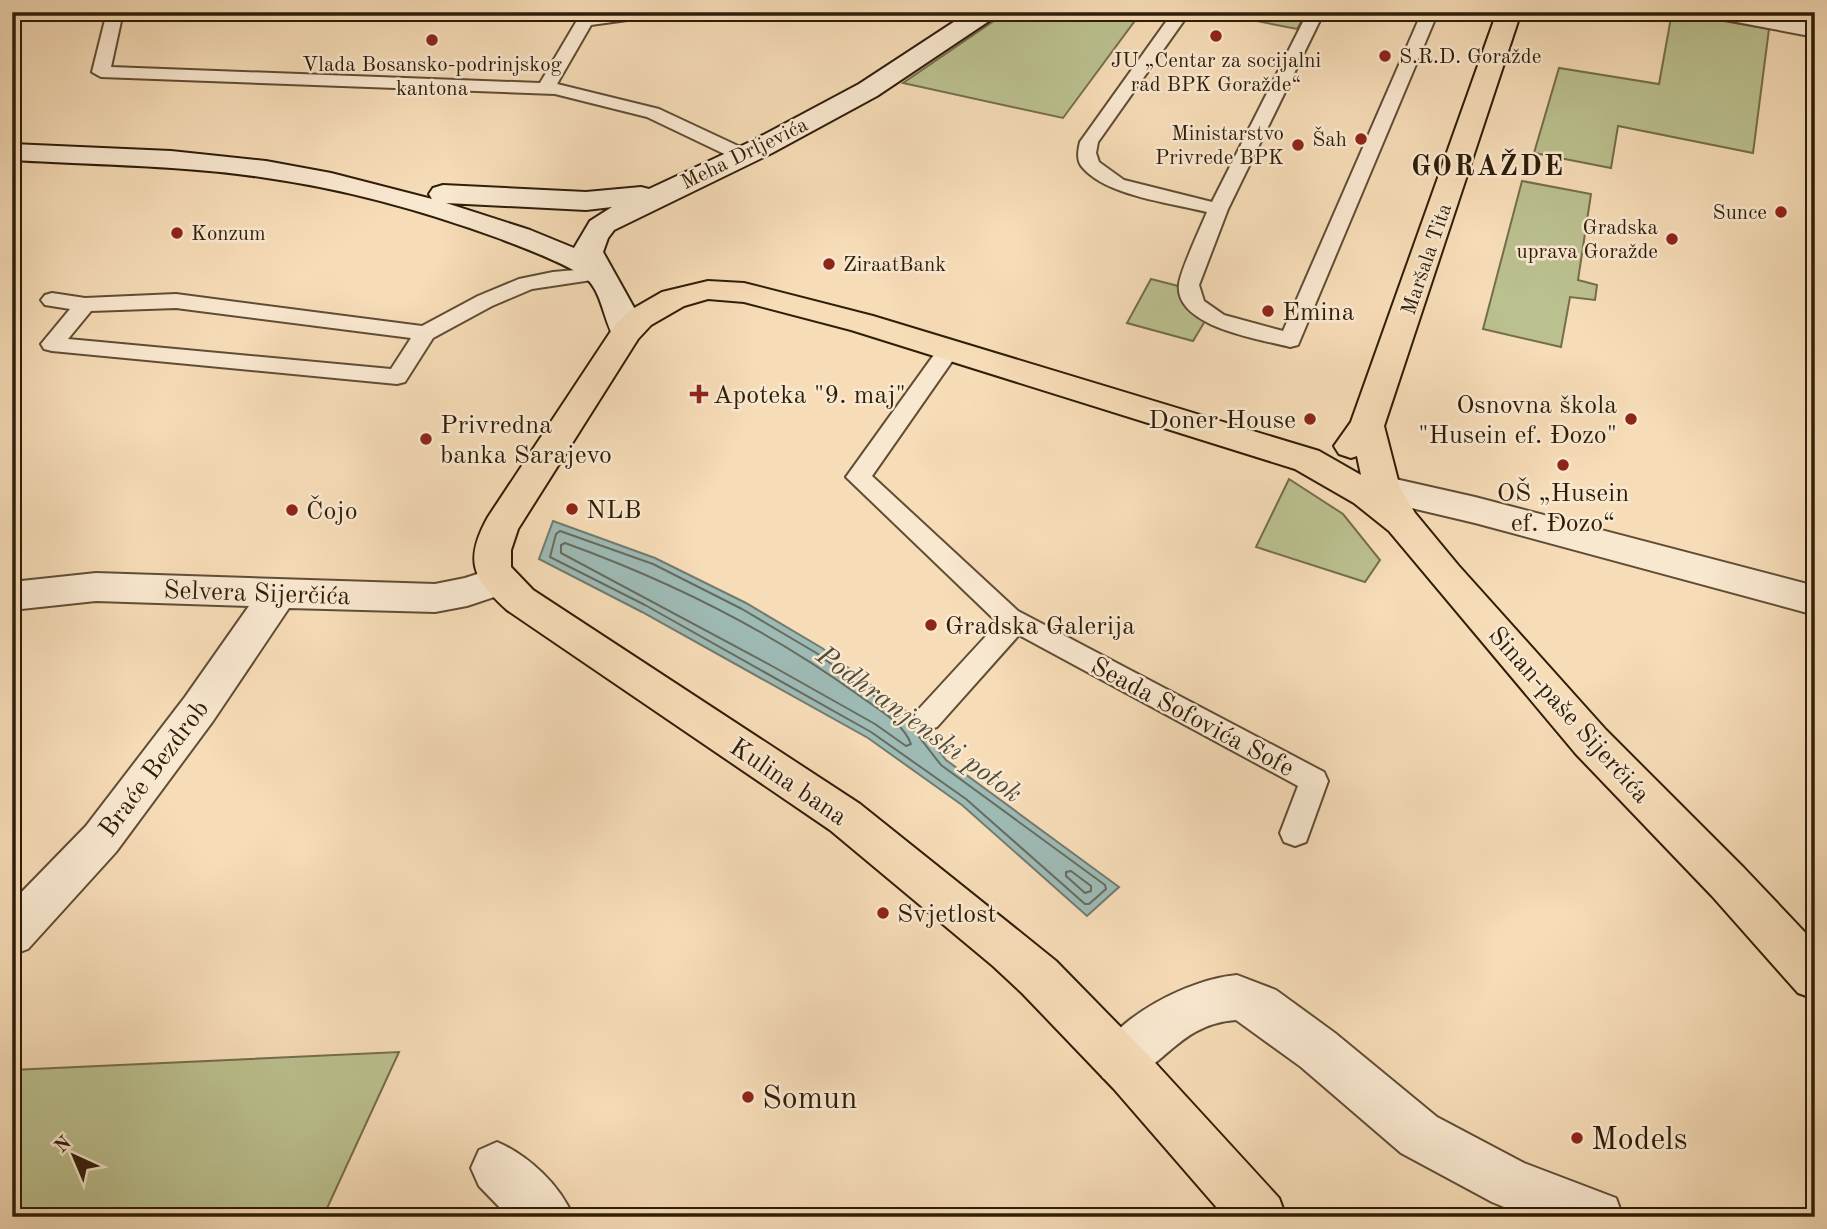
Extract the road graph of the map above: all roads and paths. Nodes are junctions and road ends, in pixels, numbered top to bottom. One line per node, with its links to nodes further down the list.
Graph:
1 (115, 12): 10 (lane)
2 (649, 12): 10 (lane)
3 (986, 12): 12 (main road, Meha Drljevića)
4 (1182, 12): 15 (lane)
5 (1430, 12): 15 (lane)
6 (1509, 12): 22 (main road, Maršala Tita)
7 (1721, 12): 9 (main road)
8 (1313, 13): 15 (lane)
9 (1815, 30)
10 (545, 89): 12 (lane)
11 (12, 152): 13 (main road)
12 (744, 156): 14 (main road, Meha Drljevića)
13 (351, 185): 14 (main road); 16 (main road)
14 (660, 193): 16 (main road, Meha Drljevića)
15 (1218, 209)
16 (598, 274): 19 (main road, Meha Drljevića); 20 (lane)
17 (52, 300): 18 (lane)
18 (85, 305): 20 (lane); 20 (lane)
19 (626, 332): 21 (main road); 25 (main road)
20 (425, 333)
21 (949, 350): 23 (main road); 29 (lane, Seada Sofovića Sofe)
22 (1367, 426): 23 (main road); 24 (main road, Sinan-paše Sijerčića)
23 (1307, 460): 24 (main road)
24 (1392, 505): 28 (main road); 33 (main road, Sinan-paše Sijerčića)
25 (499, 581): 26 (main road, Selvera Sijerčića); 34 (main road, Kulina bana)
26 (280, 591): 27 (main road, Selvera Sijerčića); 32 (main road, Braće Bezdrob)
27 (12, 596)
28 (1815, 601)
29 (1016, 621): 30 (lane); 31 (lane, Seada Sofovića Sofe)
30 (927, 719)
31 (1295, 833)
32 (12, 934)
33 (1815, 977)
34 (1120, 1061): 37 (main road, Kulina bana); 38 (main road)
35 (497, 1168): 36 (main road)
36 (547, 1217)
37 (1260, 1217)
38 (1597, 1217)

